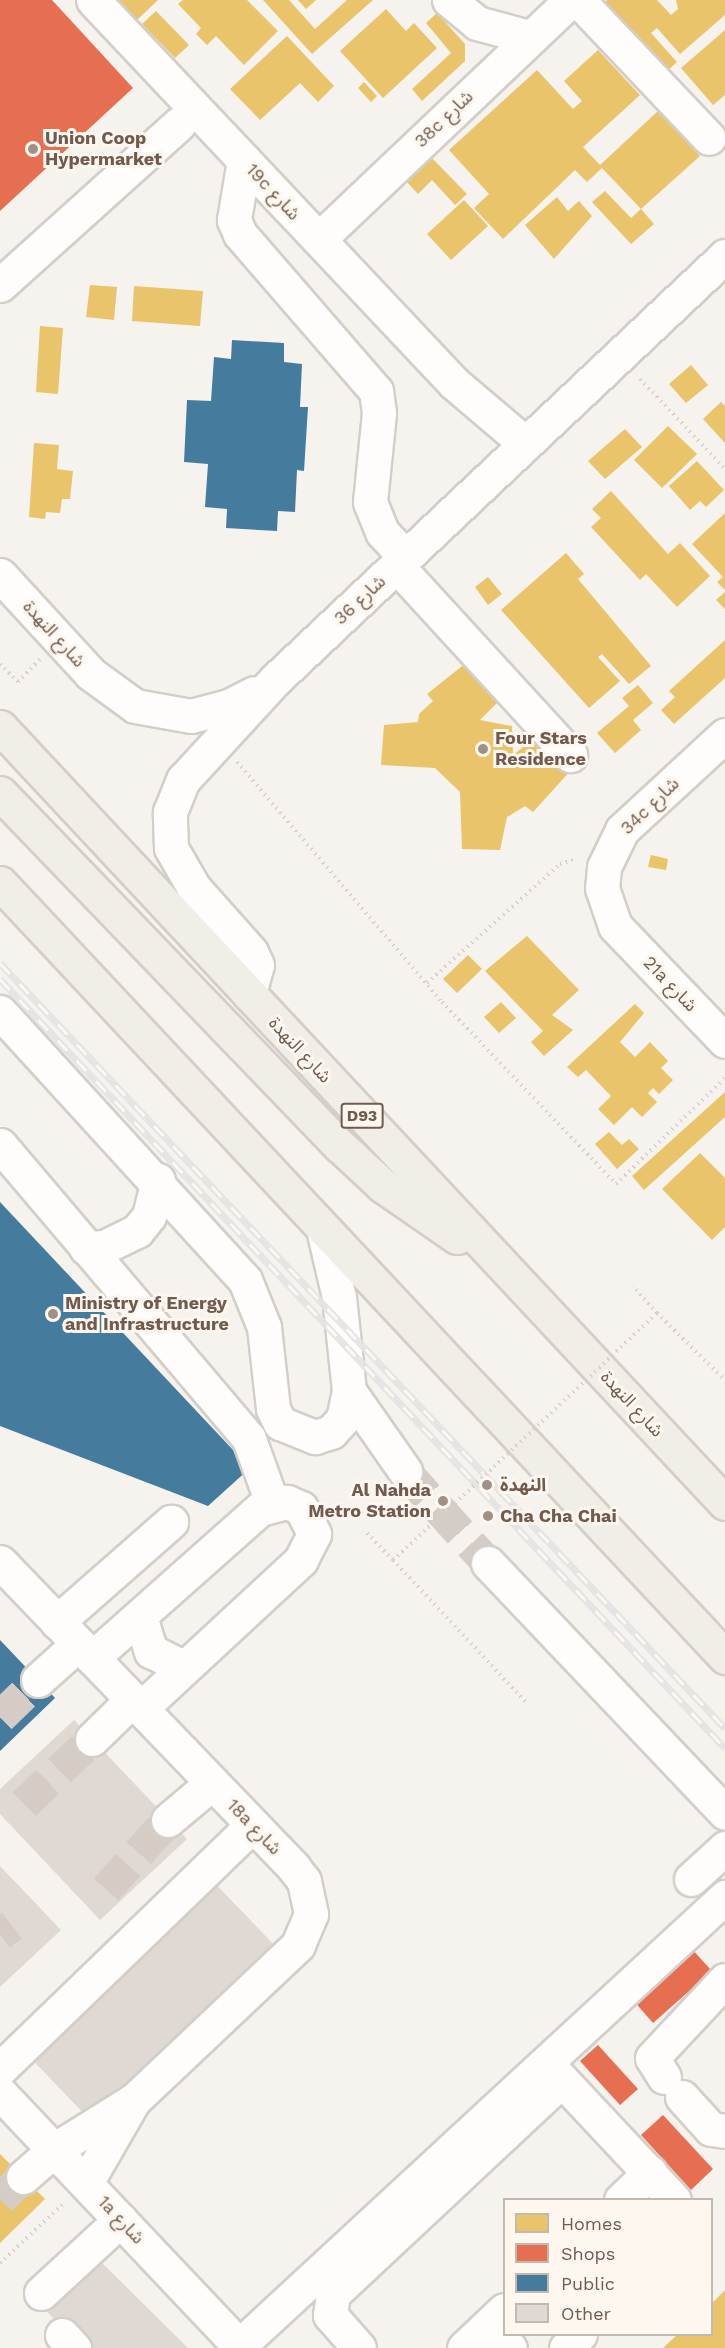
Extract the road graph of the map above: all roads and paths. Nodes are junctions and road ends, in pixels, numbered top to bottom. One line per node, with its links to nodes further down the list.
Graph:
1 (93, 0): 8 (street, 19c شارع)
2 (449, 0): 5 (street)
3 (571, 0): 5 (street, 38c شارع)
4 (578, 0): 7 (street)
5 (529, 37): 9 (street, 38c شارع)
6 (179, 124): 11 (street)
7 (709, 138)
8 (244, 160): 9 (street, 19c شارع); 15 (street)
9 (318, 240): 13 (street, 19c شارع)
10 (725, 256): 12 (street, شارع 36)
11 (0, 285)
12 (618, 356): 13 (street, شارع 36); 14 (path)
13 (517, 452): 15 (street, شارع 36)
14 (725, 469)
15 (401, 561): 19 (street, شارع 36); 22 (street)
16 (0, 575): 17 (street, شارع النهدة)
17 (59, 640): 18 (path); 19 (street, شارع النهدة)
18 (0, 664)
19 (276, 679): 29 (street, شارع 36)
20 (0, 727): 29 (main road, شارع النهدة / D93)
21 (725, 735): 25 (street, 34c شارع)
22 (570, 755)
23 (234, 759): 28 (path)
24 (0, 793): 37 (main road)
25 (604, 867): 27 (street, 34c شارع); 28 (path)
26 (0, 883): 35 (main road)
27 (615, 926): 31 (street, 21a شارع)
28 (427, 983): 32 (path)
29 (249, 994): 37 (main road, شارع النهدة / D93)
30 (0, 1012): 34 (street)
31 (725, 1041)
32 (725, 1078)
33 (4, 1154): 36 (street)
34 (158, 1180): 36 (street); 41 (street)
35 (323, 1229): 41 (street); 52 (main road)
36 (86, 1248): 43 (street)
37 (501, 1265): 44 (main road, شارع النهدة / D93)
38 (633, 1286): 39 (path, bridge)
39 (657, 1313): 40 (path); 47 (path, bridge)
40 (725, 1380)
41 (349, 1391): 42 (street)
42 (405, 1471)
43 (272, 1503): 50 (street); 53 (street)
44 (725, 1503)
45 (167, 1518): 51 (street)
46 (367, 1533): 47 (path, bridge)
47 (393, 1560): 55 (path)
48 (0, 1562): 51 (street, 18a شارع)
49 (488, 1563): 59 (street)
50 (140, 1616): 51 (street); 53 (street)
51 (69, 1634): 54 (street); 56 (street, 18a شارع)
52 (725, 1657)
53 (184, 1668): 56 (street)
54 (38, 1680)
55 (526, 1702)
56 (136, 1705): 57 (street); 58 (street, 18a شارع)
57 (92, 1739)
58 (212, 1784): 60 (street); 61 (street, 18a شارع)
59 (725, 1813)
60 (168, 1820)
61 (253, 1825): 67 (street); 68 (street, 18a شارع)
62 (725, 1848): 63 (street)
63 (691, 1879)
64 (725, 1897): 66 (street)
65 (725, 1980): 69 (street)
66 (552, 2070): 71 (street); 81 (street); 82 (street)
67 (1, 2091): 70 (street, 1a شارع)
68 (134, 2100): 70 (street, 18a شارع); 73 (street, 18a شارع)
69 (725, 2131)
70 (54, 2150): 72 (street, 18a شارع); 73 (street, 1a شارع)
71 (650, 2172): 74 (street); 75 (street)
72 (23, 2178)
73 (86, 2183): 76 (street, 1a شارع); 77 (path)
74 (622, 2198)
75 (673, 2198)
76 (120, 2220): 78 (street); 81 (street, 1a شارع)
77 (0, 2263)
78 (41, 2293)
79 (501, 2328): 83 (street)
80 (578, 2336): 84 (street)
81 (240, 2347)
82 (359, 2348)
83 (464, 2348)
84 (566, 2348)

